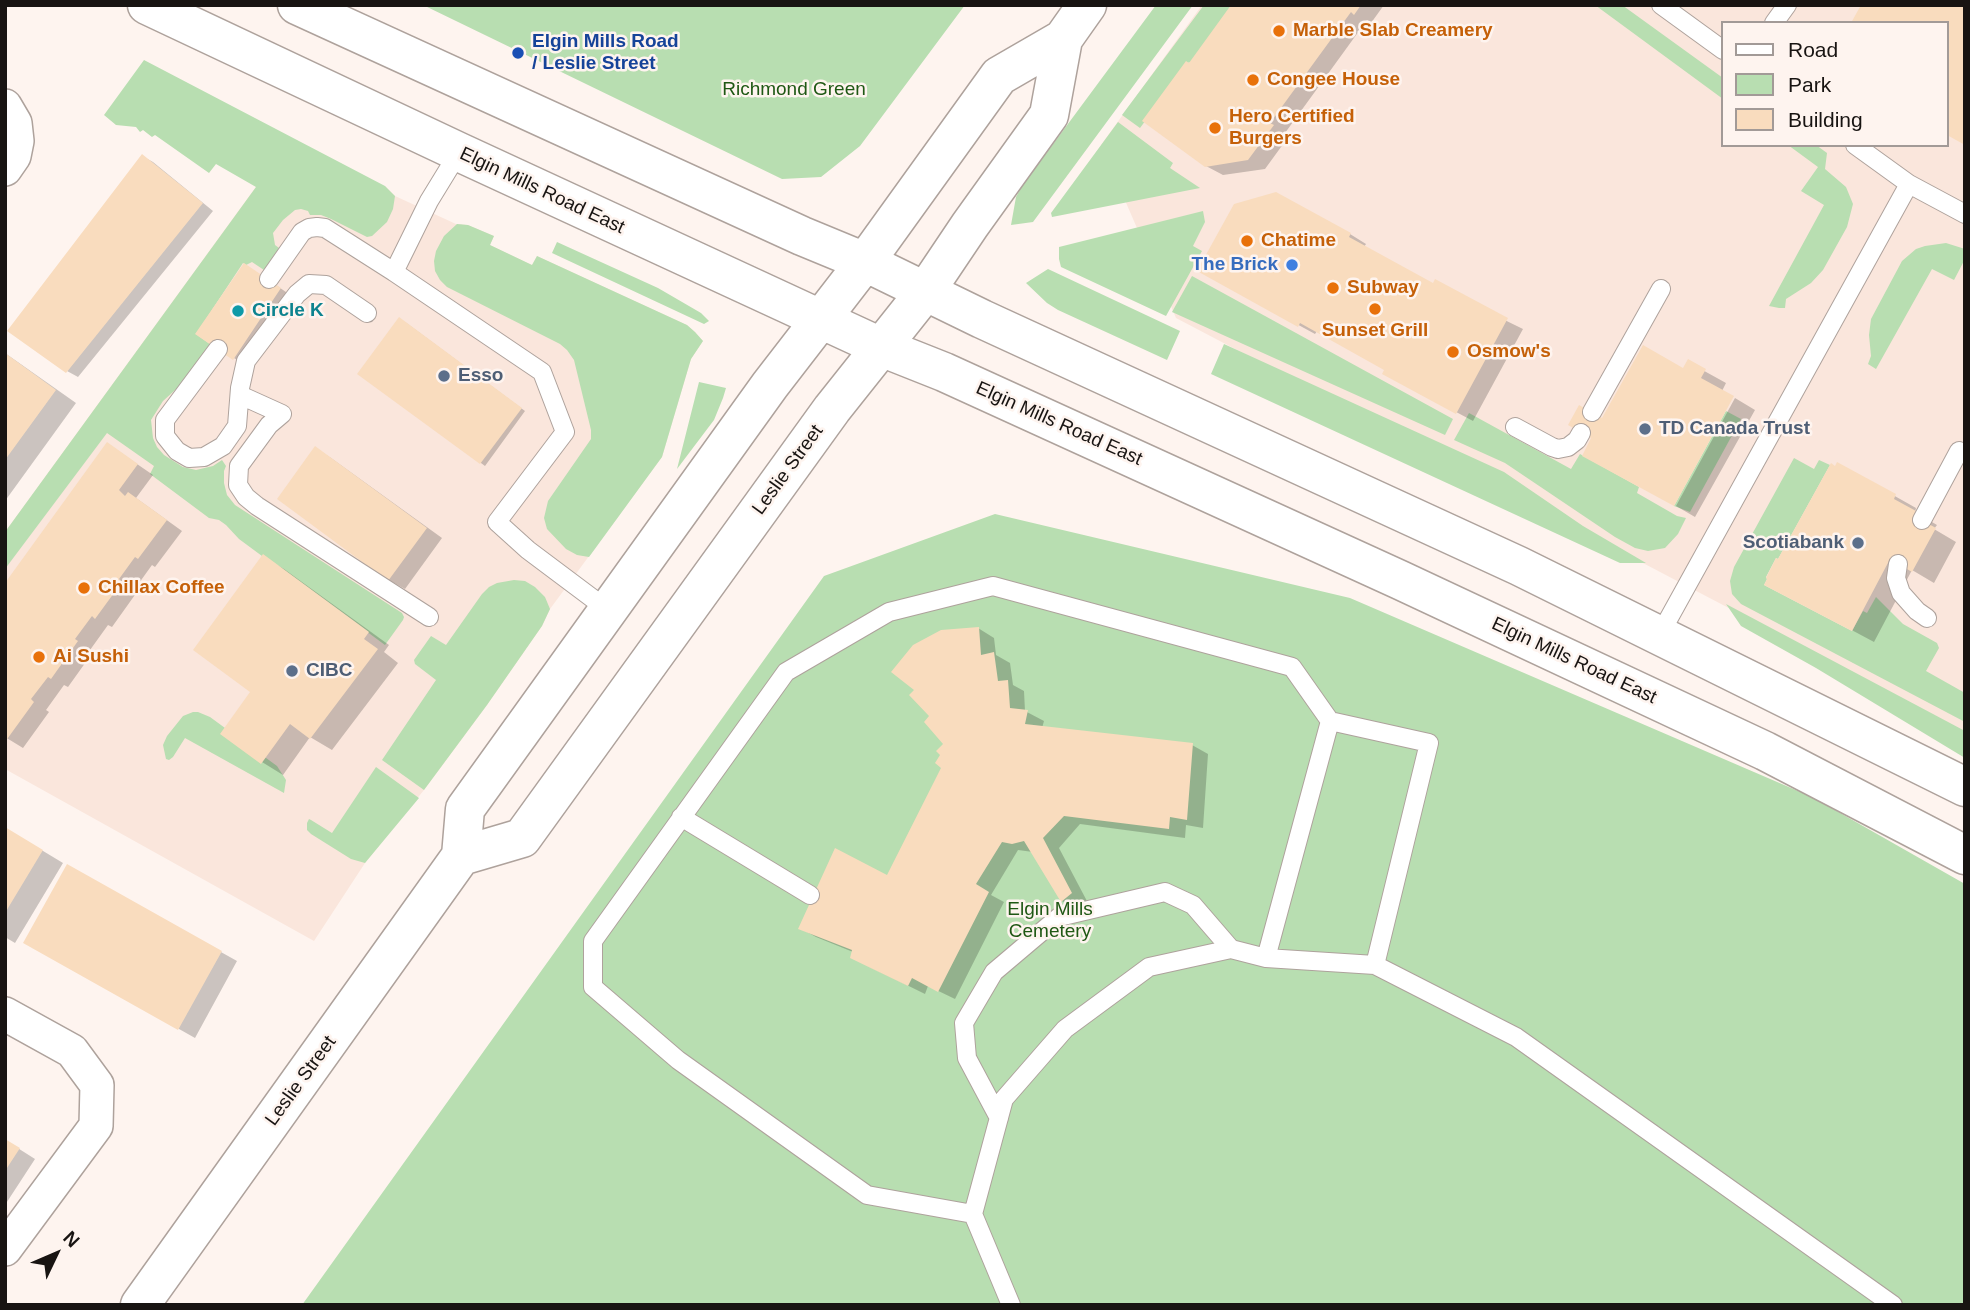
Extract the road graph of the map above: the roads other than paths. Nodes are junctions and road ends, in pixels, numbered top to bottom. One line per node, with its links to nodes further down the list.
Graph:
1 (147, 5): 11 (main road, Elgin Mills Road East)
2 (297, 5): 15 (main road)
3 (1087, 5): 7 (main road, Leslie Street)
4 (1661, 5): 8 (lane)
5 (1787, 5): 6 (lane)
6 (1775, 21)
7 (1063, 39): 15 (main road, Leslie Street); 19 (main road, Leslie Street)
8 (1722, 49)
9 (5, 106): 12 (street)
10 (1858, 147): 13 (lane)
11 (459, 152): 16 (lane); 21 (main road, Elgin Mills Road East)
12 (5, 169)
13 (1909, 184): 14 (lane); 34 (lane)
14 (1965, 214)
15 (865, 262): 19 (main road); 21 (main road, Leslie Street)
16 (394, 272): 17 (lane); 31 (lane)
17 (269, 279)
18 (1661, 289): 25 (lane)
19 (925, 292): 22 (main road, Leslie Street); 34 (main road)
20 (367, 313): 24 (lane)
21 (820, 318): 22 (main road, Elgin Mills Road East); 31 (main road, Leslie Street)
22 (881, 347): 38 (main road, Elgin Mills Road East); 39 (main road, Leslie Street)
23 (218, 349): 24 (lane)
24 (240, 395): 32 (lane)
25 (1592, 412)
26 (1515, 427): 27 (lane)
27 (1581, 433)
28 (1959, 452): 29 (lane)
29 (1922, 520)
30 (1898, 564): 33 (lane)
31 (608, 610): 39 (main road, Leslie Street)
32 (429, 617)
33 (1927, 618)
34 (1659, 636): 36 (main road)
35 (1330, 721): 37 (lane); 42 (lane); 43 (lane)
36 (1965, 787)
37 (681, 817): 40 (lane); 46 (lane)
38 (1965, 855)
39 (461, 856): 48 (main road, Leslie Street)
40 (810, 895)
41 (1231, 949): 42 (lane); 45 (lane); 45 (lane)
42 (1266, 958): 43 (lane)
43 (1375, 965): 50 (lane)
44 (5, 1014): 47 (street)
45 (999, 1118): 46 (lane)
46 (973, 1214): 49 (lane)
47 (5, 1249)
48 (140, 1305)
49 (1011, 1305)
50 (1894, 1305)

